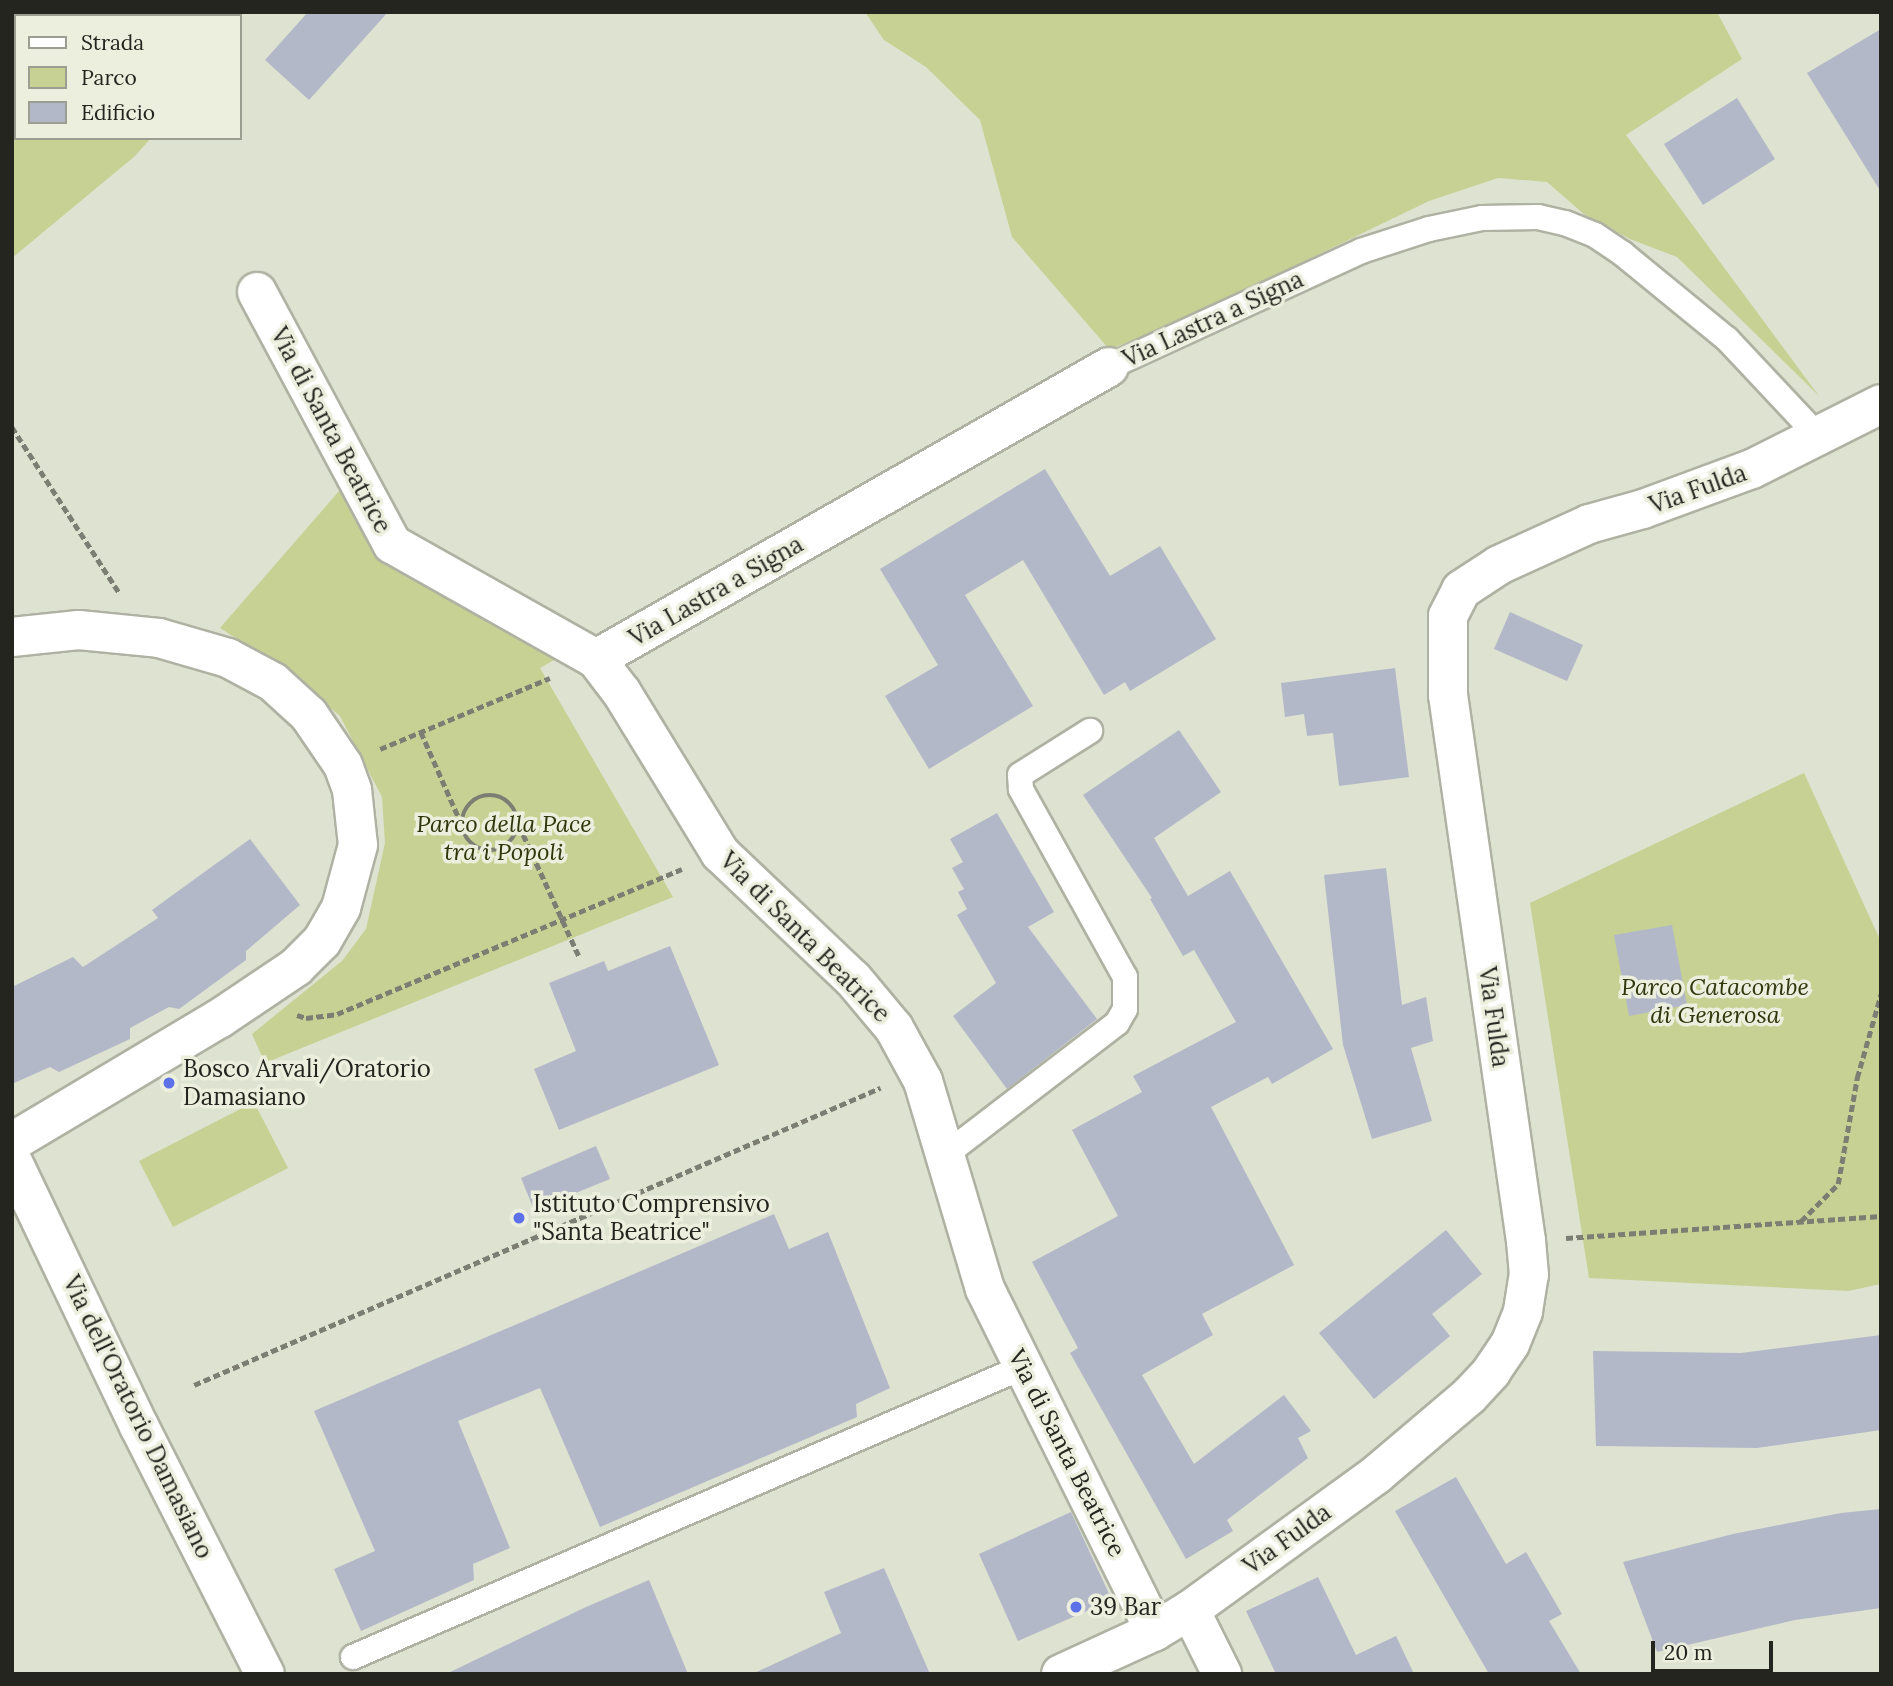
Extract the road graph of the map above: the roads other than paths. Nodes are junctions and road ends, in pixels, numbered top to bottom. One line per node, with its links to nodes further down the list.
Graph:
1 (257, 292): 6 (street, Via di Santa Beatrice)
2 (1109, 367): 4 (lane, Via Lastra a Signa); 6 (street, Via Lastra a Signa)
3 (1881, 404): 4 (street, Via Fulda)
4 (1818, 436): 12 (street, Via Fulda)
5 (12, 637): 8 (street)
6 (596, 659): 9 (street, Via di Santa Beatrice)
7 (1090, 731): 9 (lane)
8 (12, 1142)
9 (945, 1155): 11 (street, Via di Santa Beatrice)
10 (12, 1160): 15 (street, Via dell'Oratorio Damasiano)
11 (1023, 1367): 13 (street, Via di Santa Beatrice); 14 (lane)
12 (1190, 1610): 13 (street, Via Fulda); 17 (street)
13 (1156, 1631): 16 (street, Via Fulda)
14 (353, 1657)
15 (265, 1674)
16 (1061, 1674)
17 (1222, 1674)

